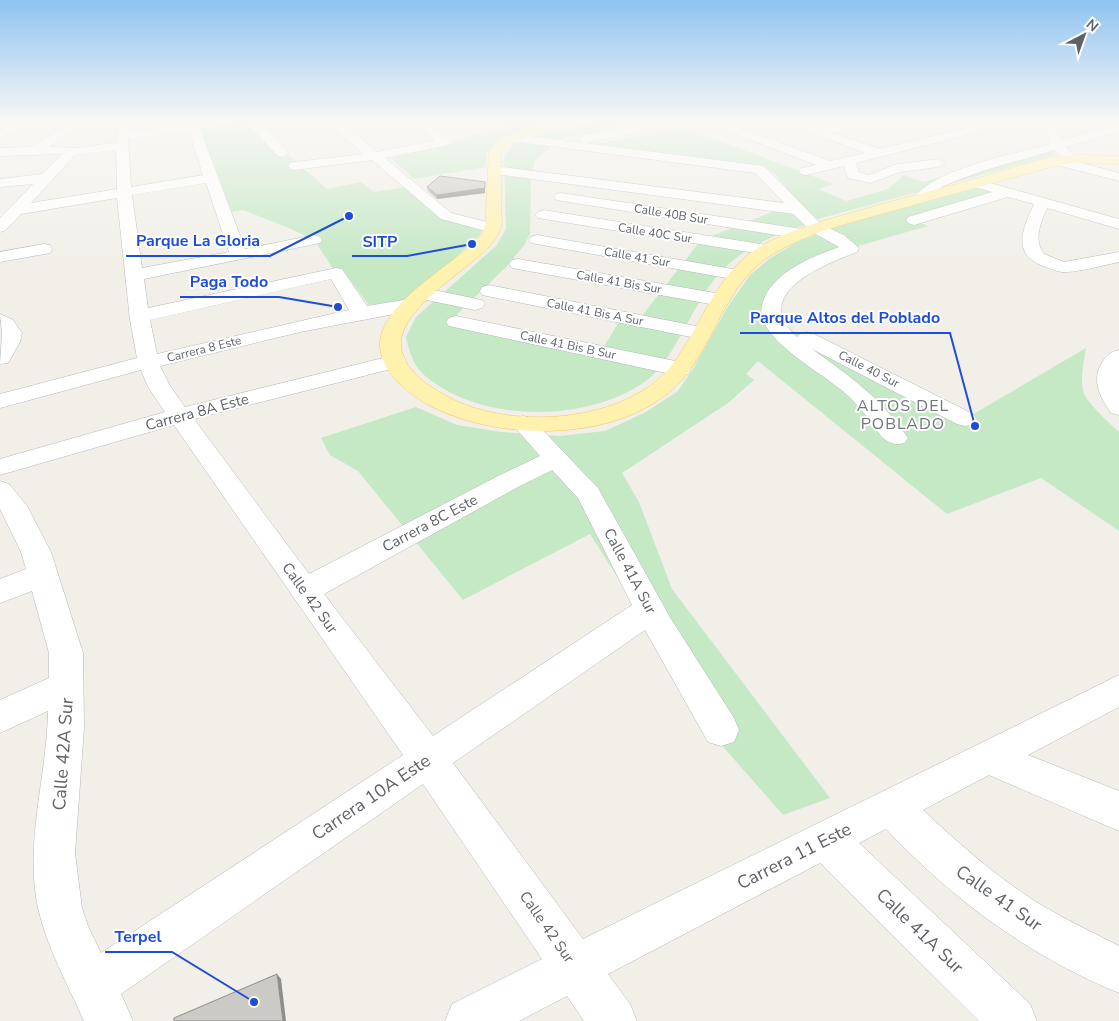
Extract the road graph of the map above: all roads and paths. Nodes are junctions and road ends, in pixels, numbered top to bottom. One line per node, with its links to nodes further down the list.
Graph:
1 (56, 168): 19 (street)
2 (123, 168): 26 (street, Calle 42 Sur)
3 (207, 168): 20 (street)
4 (297, 168): 17 (street)
5 (390, 168): 39 (street)
6 (748, 168): 25 (street)
7 (821, 168): 16 (street)
8 (851, 168): 9 (street)
9 (902, 168)
10 (938, 168): 22 (street)
11 (948, 168): 21 (street)
12 (1032, 168): 21 (main road)
13 (1086, 168): 18 (street)
14 (495, 170): 15 (street); 39 (main road)
15 (539, 171): 29 (street); 32 (street)
16 (806, 171)
17 (305, 176)
18 (1119, 177)
19 (46, 178): 23 (street); 34 (street)
20 (211, 178): 26 (street); 45 (street)
21 (970, 178): 27 (street); 31 (main road)
22 (913, 181)
23 (0, 183)
24 (756, 184): 25 (street)
25 (776, 186): 32 (street)
26 (124, 191): 34 (street); 49 (street, Calle 42 Sur)
27 (1009, 192): 30 (street); 35 (street)
28 (1072, 194): 33 (street)
29 (543, 202): 40 (street, Calle 40B Sur); 42 (street); 44 (street, Calle 40C Sur)
30 (1042, 202): 33 (street); 47 (street)
31 (895, 205): 35 (street); 40 (main road)
32 (799, 210): 40 (street)
33 (1073, 211): 37 (street)
34 (10, 213): 38 (street)
35 (933, 214): 36 (street)
36 (914, 220)
37 (1118, 221)
38 (0, 227)
39 (493, 228): 52 (main road)
40 (809, 231): 44 (main road); 56 (street)
41 (314, 240): 45 (street)
42 (536, 240): 48 (street); 50 (street, Calle 41 Sur)
43 (44, 249): 46 (street)
44 (767, 250): 50 (main road)
45 (238, 254): 49 (street)
46 (0, 257)
47 (1119, 257)
48 (518, 264): 51 (street); 53 (street, Calle 41 Bis Sur)
49 (136, 274): 55 (street, Calle 42 Sur)
50 (738, 275): 53 (main road)
51 (482, 298): 52 (street, Calle 41 Bis A Sur); 58 (street, Calle 41 Bis A Sur); 63 (street, Calle 41 Bis B Sur)
52 (417, 299): 54 (street, Carrera 8 Este); 61 (main road)
53 (721, 300): 58 (main road)
54 (361, 313): 55 (street); 62 (street, Carrera 8 Este)
55 (140, 316): 62 (street, Calle 42 Sur)
56 (772, 320): 67 (street, Calle 40 Sur); 69 (street)
57 (3, 325): 60 (street)
58 (701, 333): 63 (main road)
59 (1119, 356): 65 (street)
60 (0, 358)
61 (395, 361): 66 (street, Carrera 8A Este); 68 (main road)
62 (148, 362): 64 (street, Carrera 8 Este); 66 (street, Calle 42 Sur)
63 (680, 368): 68 (main road)
64 (0, 401)
65 (1119, 408)
66 (179, 416): 71 (street, Carrera 8A Este); 74 (street, Calle 42 Sur)
67 (965, 419)
68 (523, 423): 70 (street, Calle 41A Sur)
69 (896, 438)
70 (557, 458): 74 (street, Carrera 8C Este); 75 (street, Calle 41A Sur)
71 (1, 486): 72 (street, Calle 42A Sur)
72 (43, 574): 73 (street); 76 (street, Calle 42A Sur)
73 (0, 591)
74 (304, 591): 81 (street, Calle 42 Sur)
75 (650, 610): 79 (street, Calle 41A Sur); 81 (street, Carrera 10A Este)
76 (67, 686): 78 (street); 87 (street, Calle 42A Sur)
77 (1119, 690): 80 (street, Carrera 11 Este)
78 (0, 717)
79 (721, 730)
80 (990, 757): 82 (street, Carrera 11 Este); 83 (street)
81 (428, 759): 85 (street, Calle 42 Sur); 87 (street, Carrera 10A Este)
82 (892, 807): 84 (street, Carrera 11 Este); 86 (street, Calle 41 Sur)
83 (1119, 811)
84 (826, 840): 85 (street, Carrera 11 Este); 91 (street, Calle 41A Sur)
85 (575, 967): 89 (street, Carrera 11 Este); 90 (street, Calle 42 Sur)
86 (1119, 970)
87 (92, 986): 88 (street, Calle 42A Sur)
88 (108, 1021)
89 (468, 1021)
90 (612, 1021)
91 (1013, 1021)

